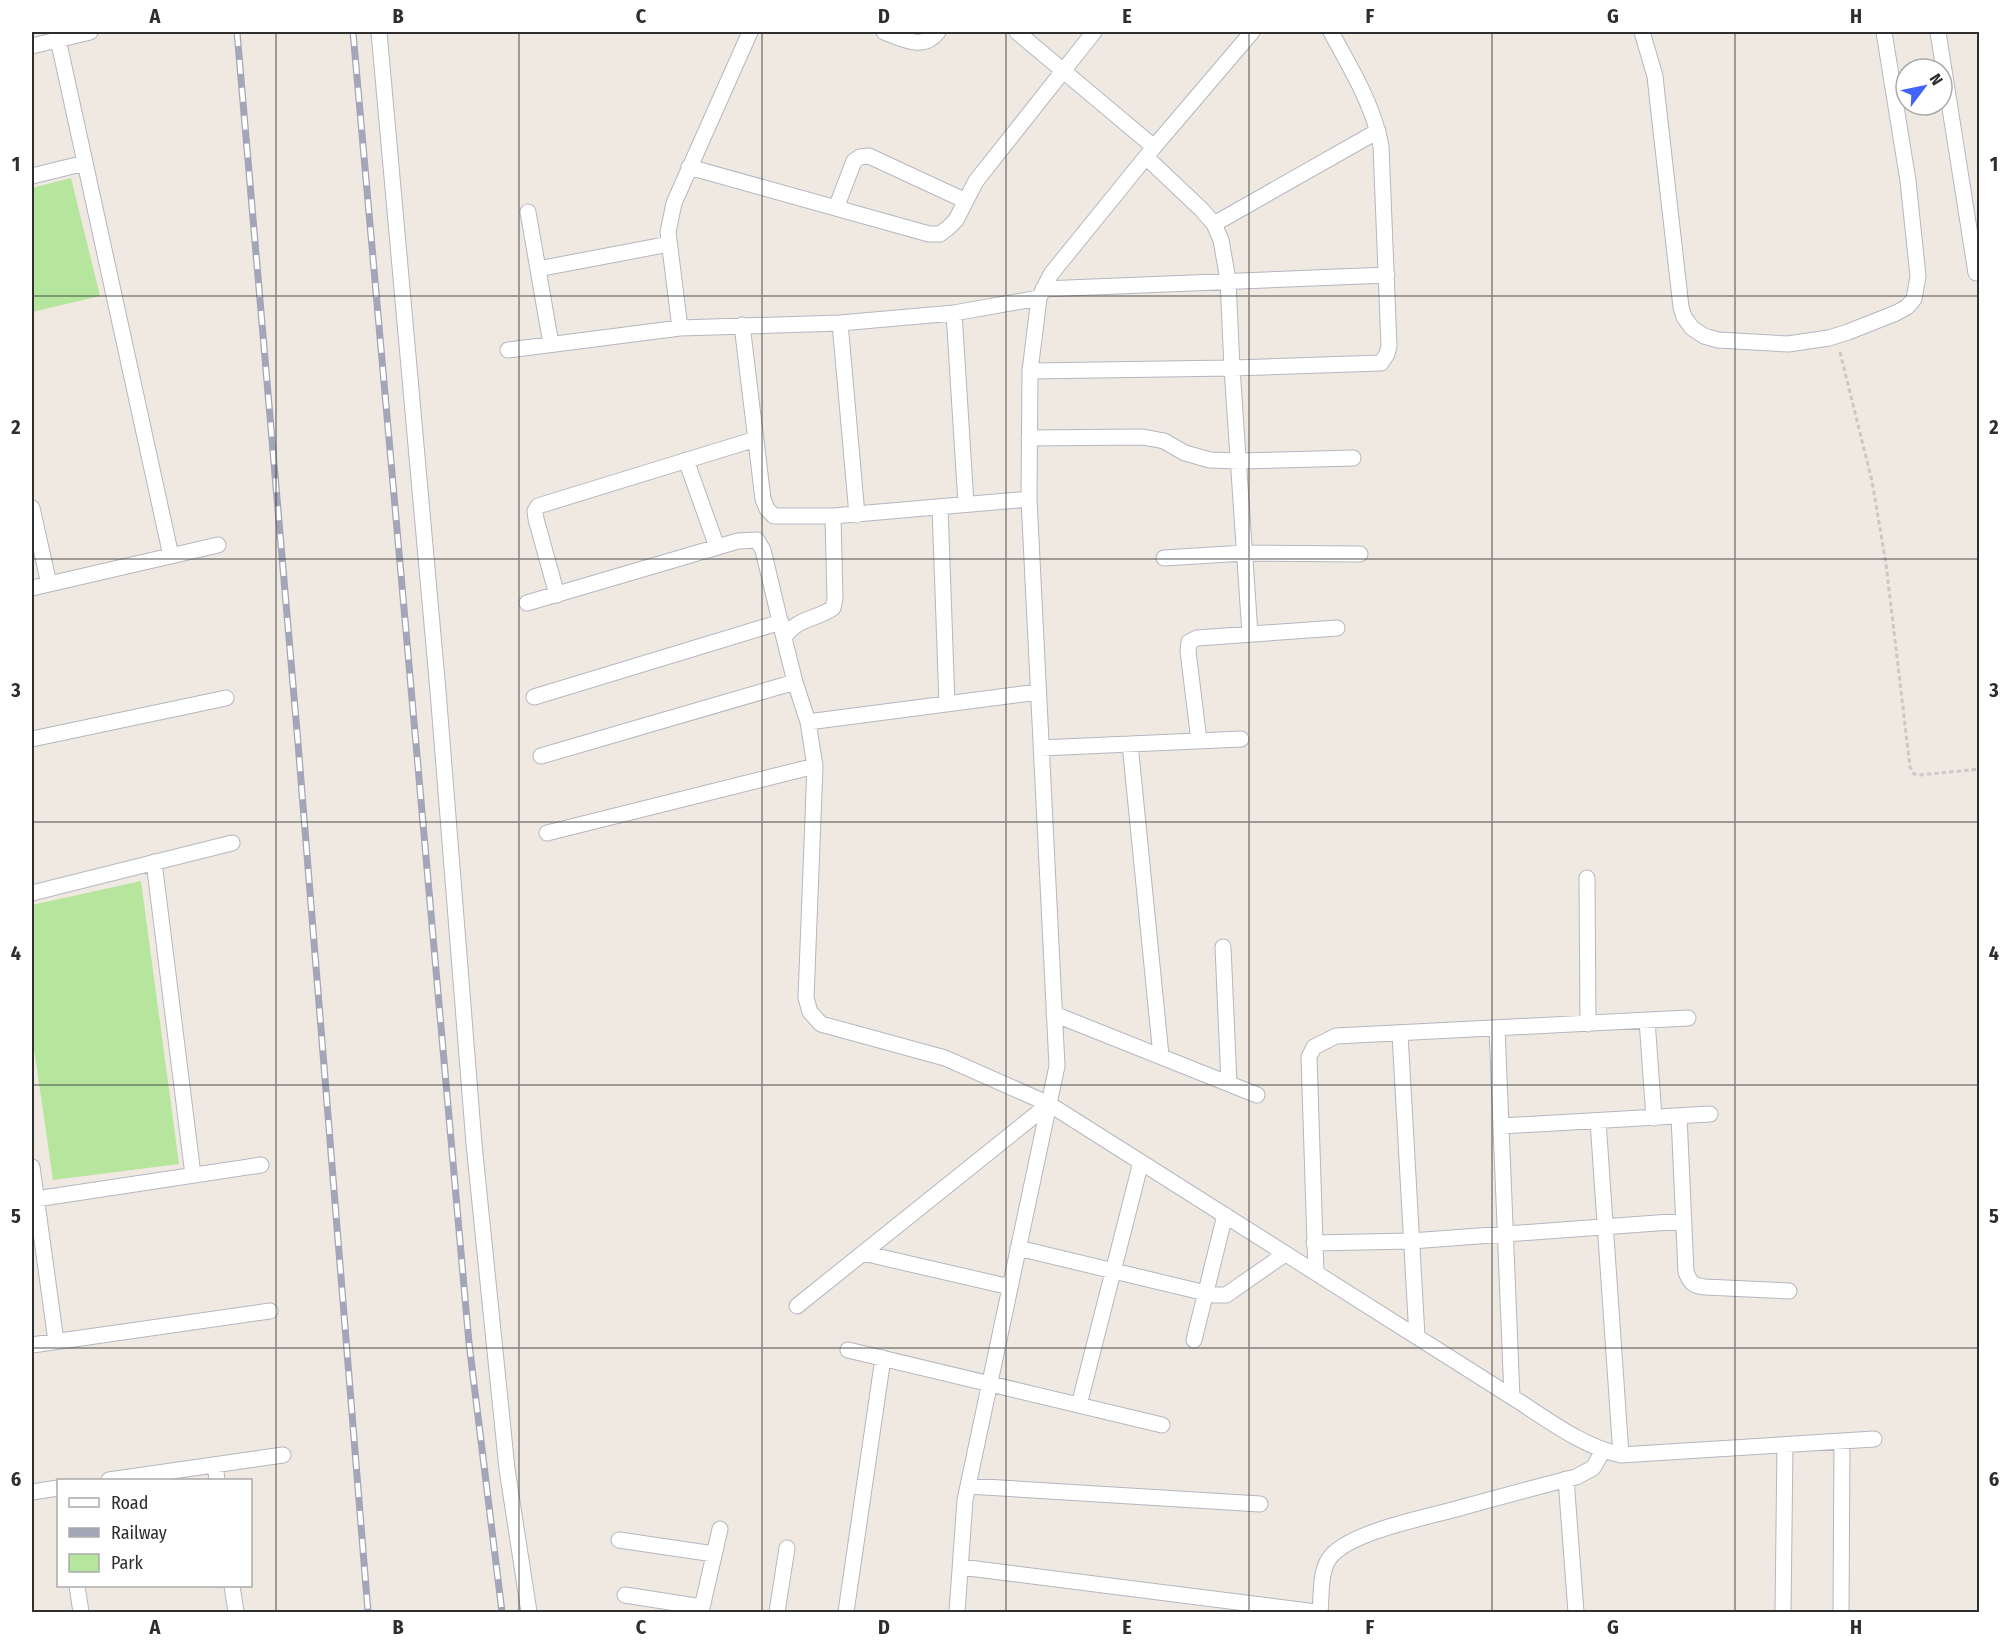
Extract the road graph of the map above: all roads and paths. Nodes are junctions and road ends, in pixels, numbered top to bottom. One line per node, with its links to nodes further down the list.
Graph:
1 (90, 32): 13 (street)
2 (379, 32): 155 (street)
3 (750, 32): 19 (street)
4 (884, 32): 5 (street)
5 (938, 32)
6 (1017, 32): 15 (street)
7 (1094, 32): 15 (street)
8 (1252, 32): 17 (street)
9 (1331, 32): 16 (street)
10 (1642, 32): 35 (street)
11 (1884, 32): 35 (street)
12 (1938, 32): 27 (street)
13 (58, 39): 14 (street); 18 (street)
14 (32, 45)
15 (1063, 70): 17 (street); 21 (street)
16 (1378, 130): 24 (street); 28 (street)
17 (1150, 152): 24 (street); 30 (street)
18 (85, 163): 20 (street); 55 (street)
19 (689, 167): 22 (street); 25 (street)
20 (32, 176)
21 (966, 201): 22 (street); 22 (street)
22 (836, 208)
23 (528, 212): 26 (street)
24 (1214, 224): 29 (street)
25 (669, 244): 26 (street); 34 (street)
26 (538, 269): 36 (street)
27 (1976, 273)
28 (1387, 274): 29 (street); 38 (street)
29 (1228, 280): 30 (street); 38 (street)
30 (1041, 294): 31 (street); 39 (street)
31 (954, 313): 32 (street); 46 (street)
32 (840, 323): 33 (street); 49 (street)
33 (742, 325): 34 (street); 41 (street)
34 (680, 328): 36 (street)
35 (1836, 336): 78 (path)
36 (551, 344): 37 (street)
37 (508, 350)
38 (1232, 368): 39 (street); 44 (street)
39 (1030, 371): 40 (street)
40 (1029, 438): 44 (street); 45 (street)
41 (756, 439): 43 (street); 50 (street)
42 (1353, 458): 44 (street)
43 (686, 460): 52 (street); 59 (street)
44 (1240, 461): 53 (street)
45 (1029, 498): 46 (street); 66 (street)
46 (966, 504): 47 (street)
47 (940, 507): 49 (street); 69 (street)
48 (32, 508): 57 (street)
49 (857, 515): 50 (street)
50 (834, 516): 64 (street)
51 (218, 545): 55 (street)
52 (717, 548): 59 (street); 61 (street)
53 (1245, 553): 54 (street); 56 (street); 63 (street)
54 (1360, 554)
55 (171, 556): 57 (street)
56 (1164, 558)
57 (49, 584): 58 (street)
58 (32, 588)
59 (557, 595): 60 (street)
60 (527, 603)
61 (781, 622): 64 (street); 67 (street)
62 (1337, 628): 63 (street)
63 (1250, 634): 73 (street)
64 (784, 638): 65 (street)
65 (795, 682): 70 (street); 76 (street)
66 (1038, 692): 69 (street); 75 (street)
67 (534, 697)
68 (226, 698): 71 (street)
69 (947, 704): 70 (street)
70 (808, 722): 77 (street)
71 (32, 739)
72 (1240, 739): 73 (street)
73 (1199, 741): 74 (street)
74 (1130, 744): 75 (street); 91 (street)
75 (1041, 748): 85 (street)
76 (541, 756)
77 (815, 766): 79 (street); 94 (street)
78 (1980, 769)
79 (547, 833)
80 (232, 843): 81 (street)
81 (154, 862): 83 (street); 103 (street)
82 (1587, 878): 88 (street)
83 (32, 892)
84 (1224, 947): 92 (street)
85 (1054, 1014): 91 (street); 94 (street)
86 (1688, 1018): 87 (street)
87 (1647, 1020): 88 (street); 97 (street)
88 (1588, 1023): 89 (street)
89 (1497, 1028): 90 (street); 99 (street)
90 (1400, 1034): 109 (street); 110 (street)
91 (1161, 1056): 92 (street)
92 (1228, 1084): 93 (street)
93 (1257, 1095)
94 (1049, 1104): 100 (street); 111 (street); 112 (street)
95 (1710, 1114): 96 (street)
96 (1679, 1116): 97 (street); 106 (street)
97 (1654, 1118): 98 (street)
98 (1598, 1121): 99 (street); 107 (street)
99 (1501, 1126): 108 (street)
100 (1141, 1162): 105 (street); 114 (street)
101 (261, 1165): 103 (street)
102 (32, 1167): 104 (street)
103 (193, 1175): 104 (street)
104 (36, 1198): 123 (street)
105 (1225, 1215): 113 (street); 118 (street)
106 (1684, 1221): 107 (street); 117 (street)
107 (1606, 1228): 108 (street); 136 (street)
108 (1506, 1234): 109 (street); 128 (street)
109 (1411, 1241): 110 (street); 121 (street)
110 (1314, 1243): 115 (street)
111 (1018, 1248): 114 (street); 116 (street)
112 (863, 1254): 116 (street); 119 (street)
113 (1286, 1254): 115 (street); 118 (street)
114 (1113, 1271): 118 (street); 129 (street)
115 (1316, 1273): 121 (street)
116 (1010, 1287): 127 (street)
117 (1789, 1291)
118 (1206, 1293): 122 (street)
119 (797, 1306)
120 (270, 1311): 123 (street)
121 (1417, 1337): 128 (street)
122 (1194, 1340)
123 (56, 1341): 124 (street)
124 (32, 1344)
125 (848, 1350): 126 (street)
126 (883, 1358): 127 (street); 157 (street)
127 (990, 1383): 129 (street); 140 (street)
128 (1512, 1397): 134 (street)
129 (1079, 1405): 130 (street)
130 (1162, 1425)
131 (1874, 1439): 132 (street)
132 (1842, 1441): 133 (street); 162 (street)
133 (1785, 1445): 136 (street); 161 (street)
134 (1603, 1451): 136 (street); 139 (street)
135 (283, 1455): 137 (street)
136 (1621, 1455)
137 (216, 1473): 138 (street)
138 (124, 1479)
139 (1566, 1479): 159 (street); 160 (street)
140 (968, 1486): 143 (street); 148 (street)
141 (57, 1488): 142 (street)
142 (32, 1492)
143 (1260, 1504)
144 (720, 1529): 147 (street)
145 (619, 1540): 147 (street)
146 (787, 1548): 156 (street)
147 (714, 1554): 152 (street)
148 (961, 1567): 158 (street); 159 (street)
149 (77, 1587): 153 (street)
150 (232, 1587): 154 (street)
151 (625, 1595): 152 (street)
152 (701, 1610)
153 (81, 1612)
154 (236, 1612)
155 (529, 1612)
156 (777, 1612)
157 (846, 1612)
158 (957, 1612)
159 (1318, 1612)
160 (1576, 1612)
161 (1782, 1612)
162 (1841, 1612)

